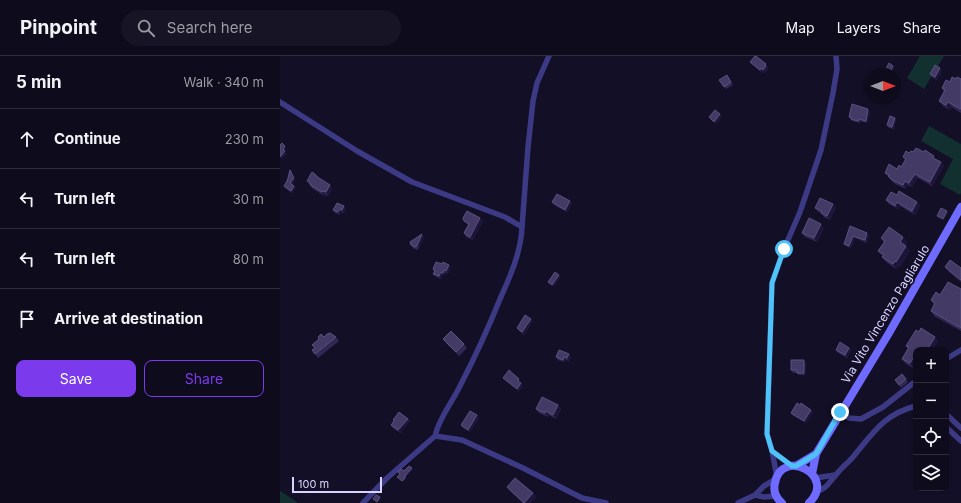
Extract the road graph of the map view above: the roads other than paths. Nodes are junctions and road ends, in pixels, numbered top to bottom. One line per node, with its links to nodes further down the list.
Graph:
1 (549, 56): 5 (street)
2 (836, 56): 16 (street)
3 (280, 102): 5 (street)
4 (961, 207): 10 (street, Via Vito Vincenzo Pagliarulo)
5 (522, 227): 14 (street)
6 (961, 350): 7 (street)
7 (949, 356)
8 (913, 383): 10 (street)
9 (913, 407): 19 (street)
10 (840, 412): 17 (street, Via Vito Vincenzo Pagliarulo)
11 (949, 417): 12 (street)
12 (961, 428)
13 (949, 430): 15 (street)
14 (435, 436): 25 (street); 26 (street)
15 (961, 441)
16 (772, 451): 18 (street); 21 (street)
17 (816, 454): 18 (street, Via Vito Vincenzo Pagliarulo); 20 (street, Via Vito Vincenzo Pagliarulo)
18 (794, 466): 20 (street); 21 (street, Via Vito Vincenzo Pagliarulo)
19 (835, 475): 20 (street); 23 (street)
20 (813, 476): 23 (street, Via Vito Vincenzo Pagliarulo)
21 (776, 478): 22 (street); 24 (street)
22 (755, 495): 24 (street); 27 (street)
23 (813, 499)
24 (778, 500)
25 (363, 503)
26 (606, 503)
27 (738, 503)

